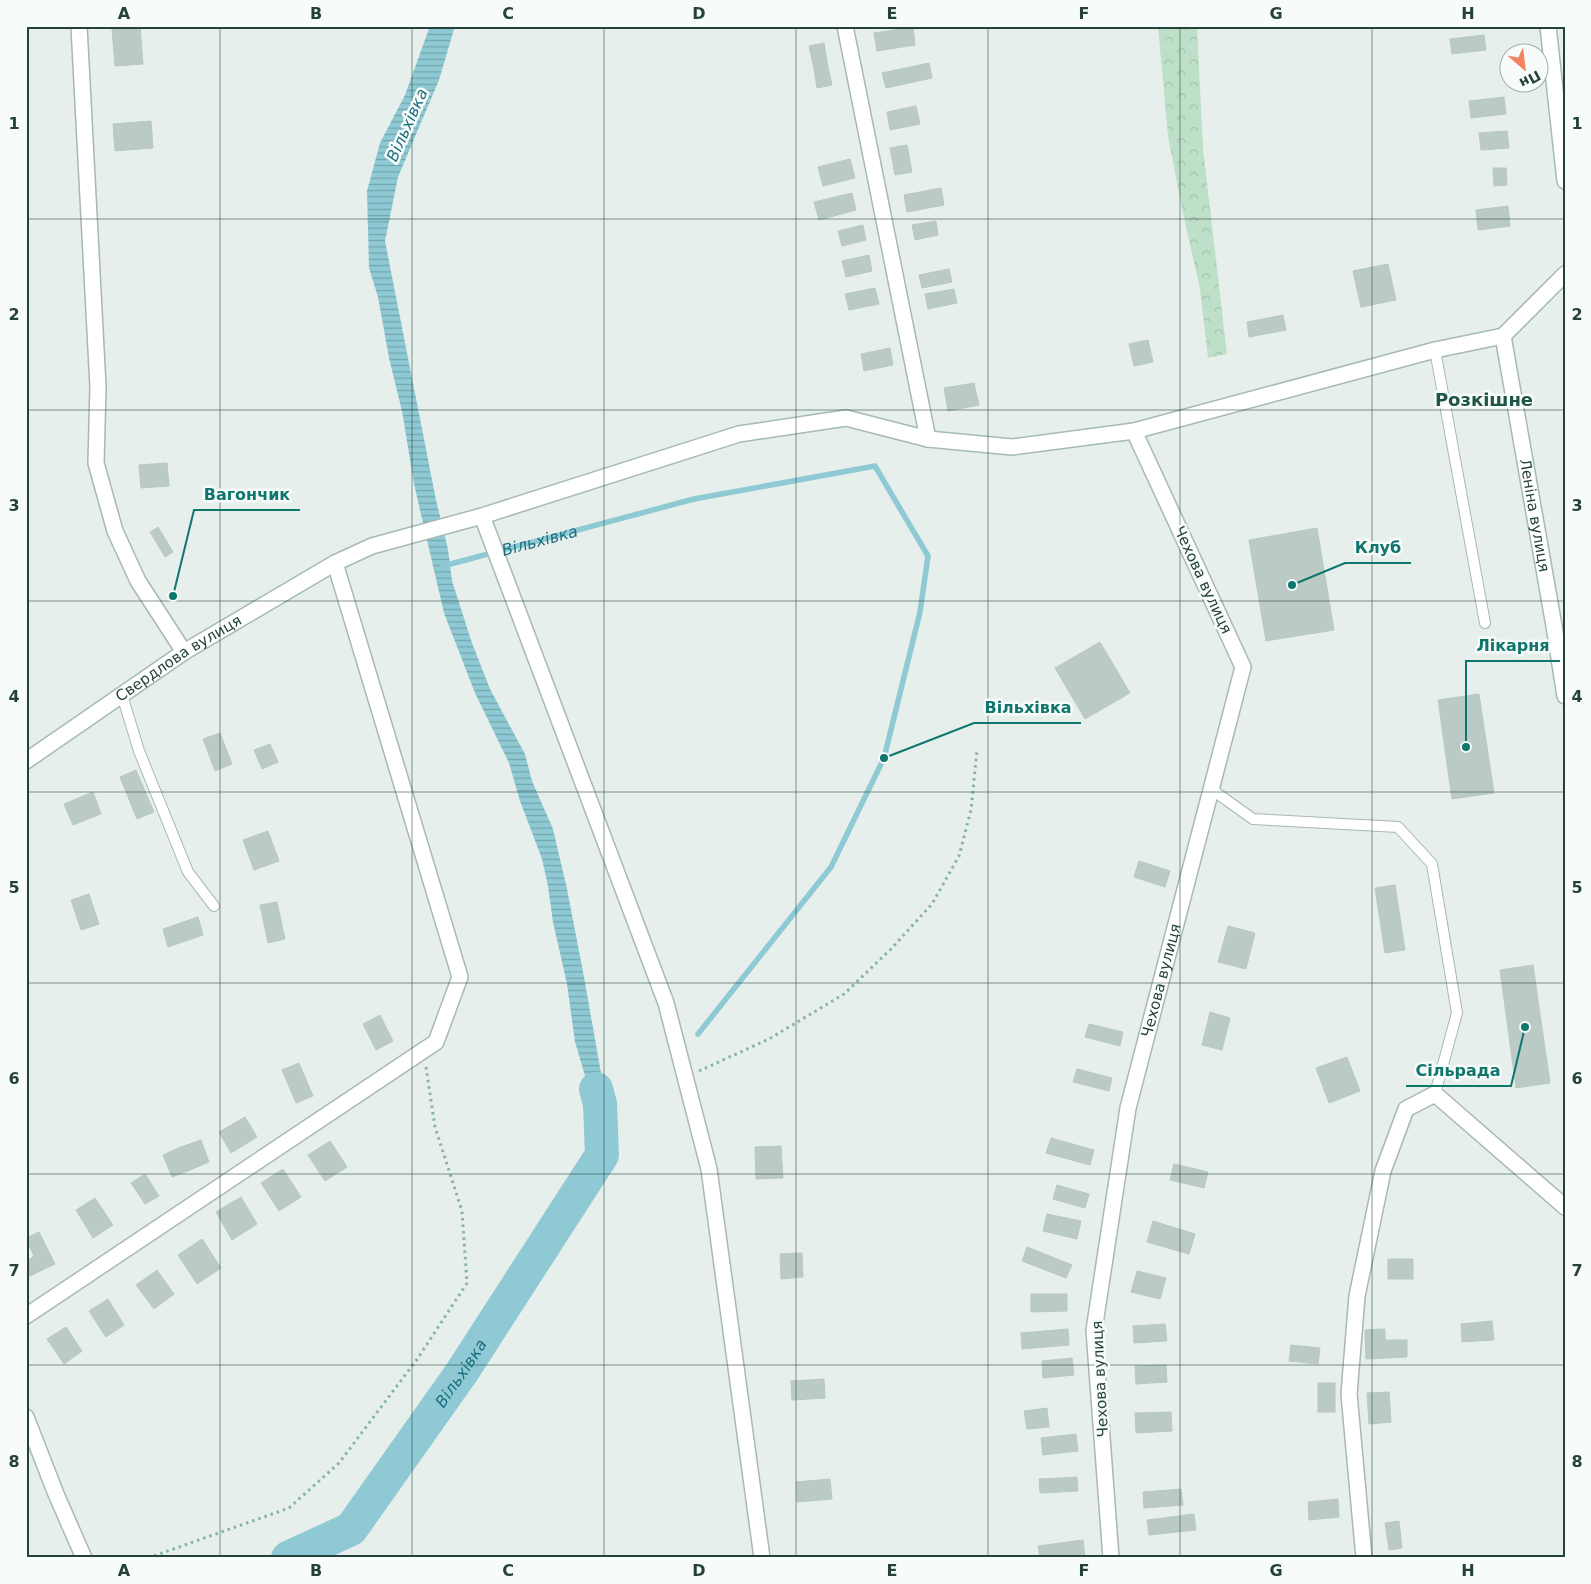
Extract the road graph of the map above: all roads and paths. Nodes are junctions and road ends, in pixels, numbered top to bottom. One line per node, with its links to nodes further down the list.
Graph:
1 (79, 26): 13 (street)
2 (845, 26): 9 (street)
3 (1548, 26): 4 (street)
4 (1565, 182)
5 (1565, 274): 6 (street)
6 (1503, 336): 7 (street, Свердлова вулиця); 15 (street, Леніна вулиця)
7 (1435, 350): 8 (street, Свердлова вулиця); 12 (lane)
8 (1134, 431): 9 (street, Свердлова вулиця); 18 (street, Чехова вулиця)
9 (928, 439): 10 (street, Свердлова вулиця)
10 (482, 516): 11 (street, Свердлова вулиця); 21 (street)
11 (335, 563): 13 (street, Свердлова вулиця); 20 (street)
12 (1485, 623)
13 (184, 652): 14 (street, Свердлова вулиця)
14 (122, 695): 17 (street, Свердлова вулиця); 19 (lane)
15 (1565, 696)
16 (977, 750): 21 (path)
17 (26, 761)
18 (1212, 789): 22 (lane); 29 (street, Чехова вулиця)
19 (214, 906)
20 (424, 1051): 24 (street); 27 (path)
21 (685, 1078): 28 (street)
22 (1436, 1094): 23 (street); 30 (street)
23 (1565, 1207)
24 (26, 1316)
25 (26, 1417): 26 (street)
26 (84, 1558)
27 (148, 1558)
28 (762, 1558)
29 (1111, 1558)
30 (1364, 1558)

